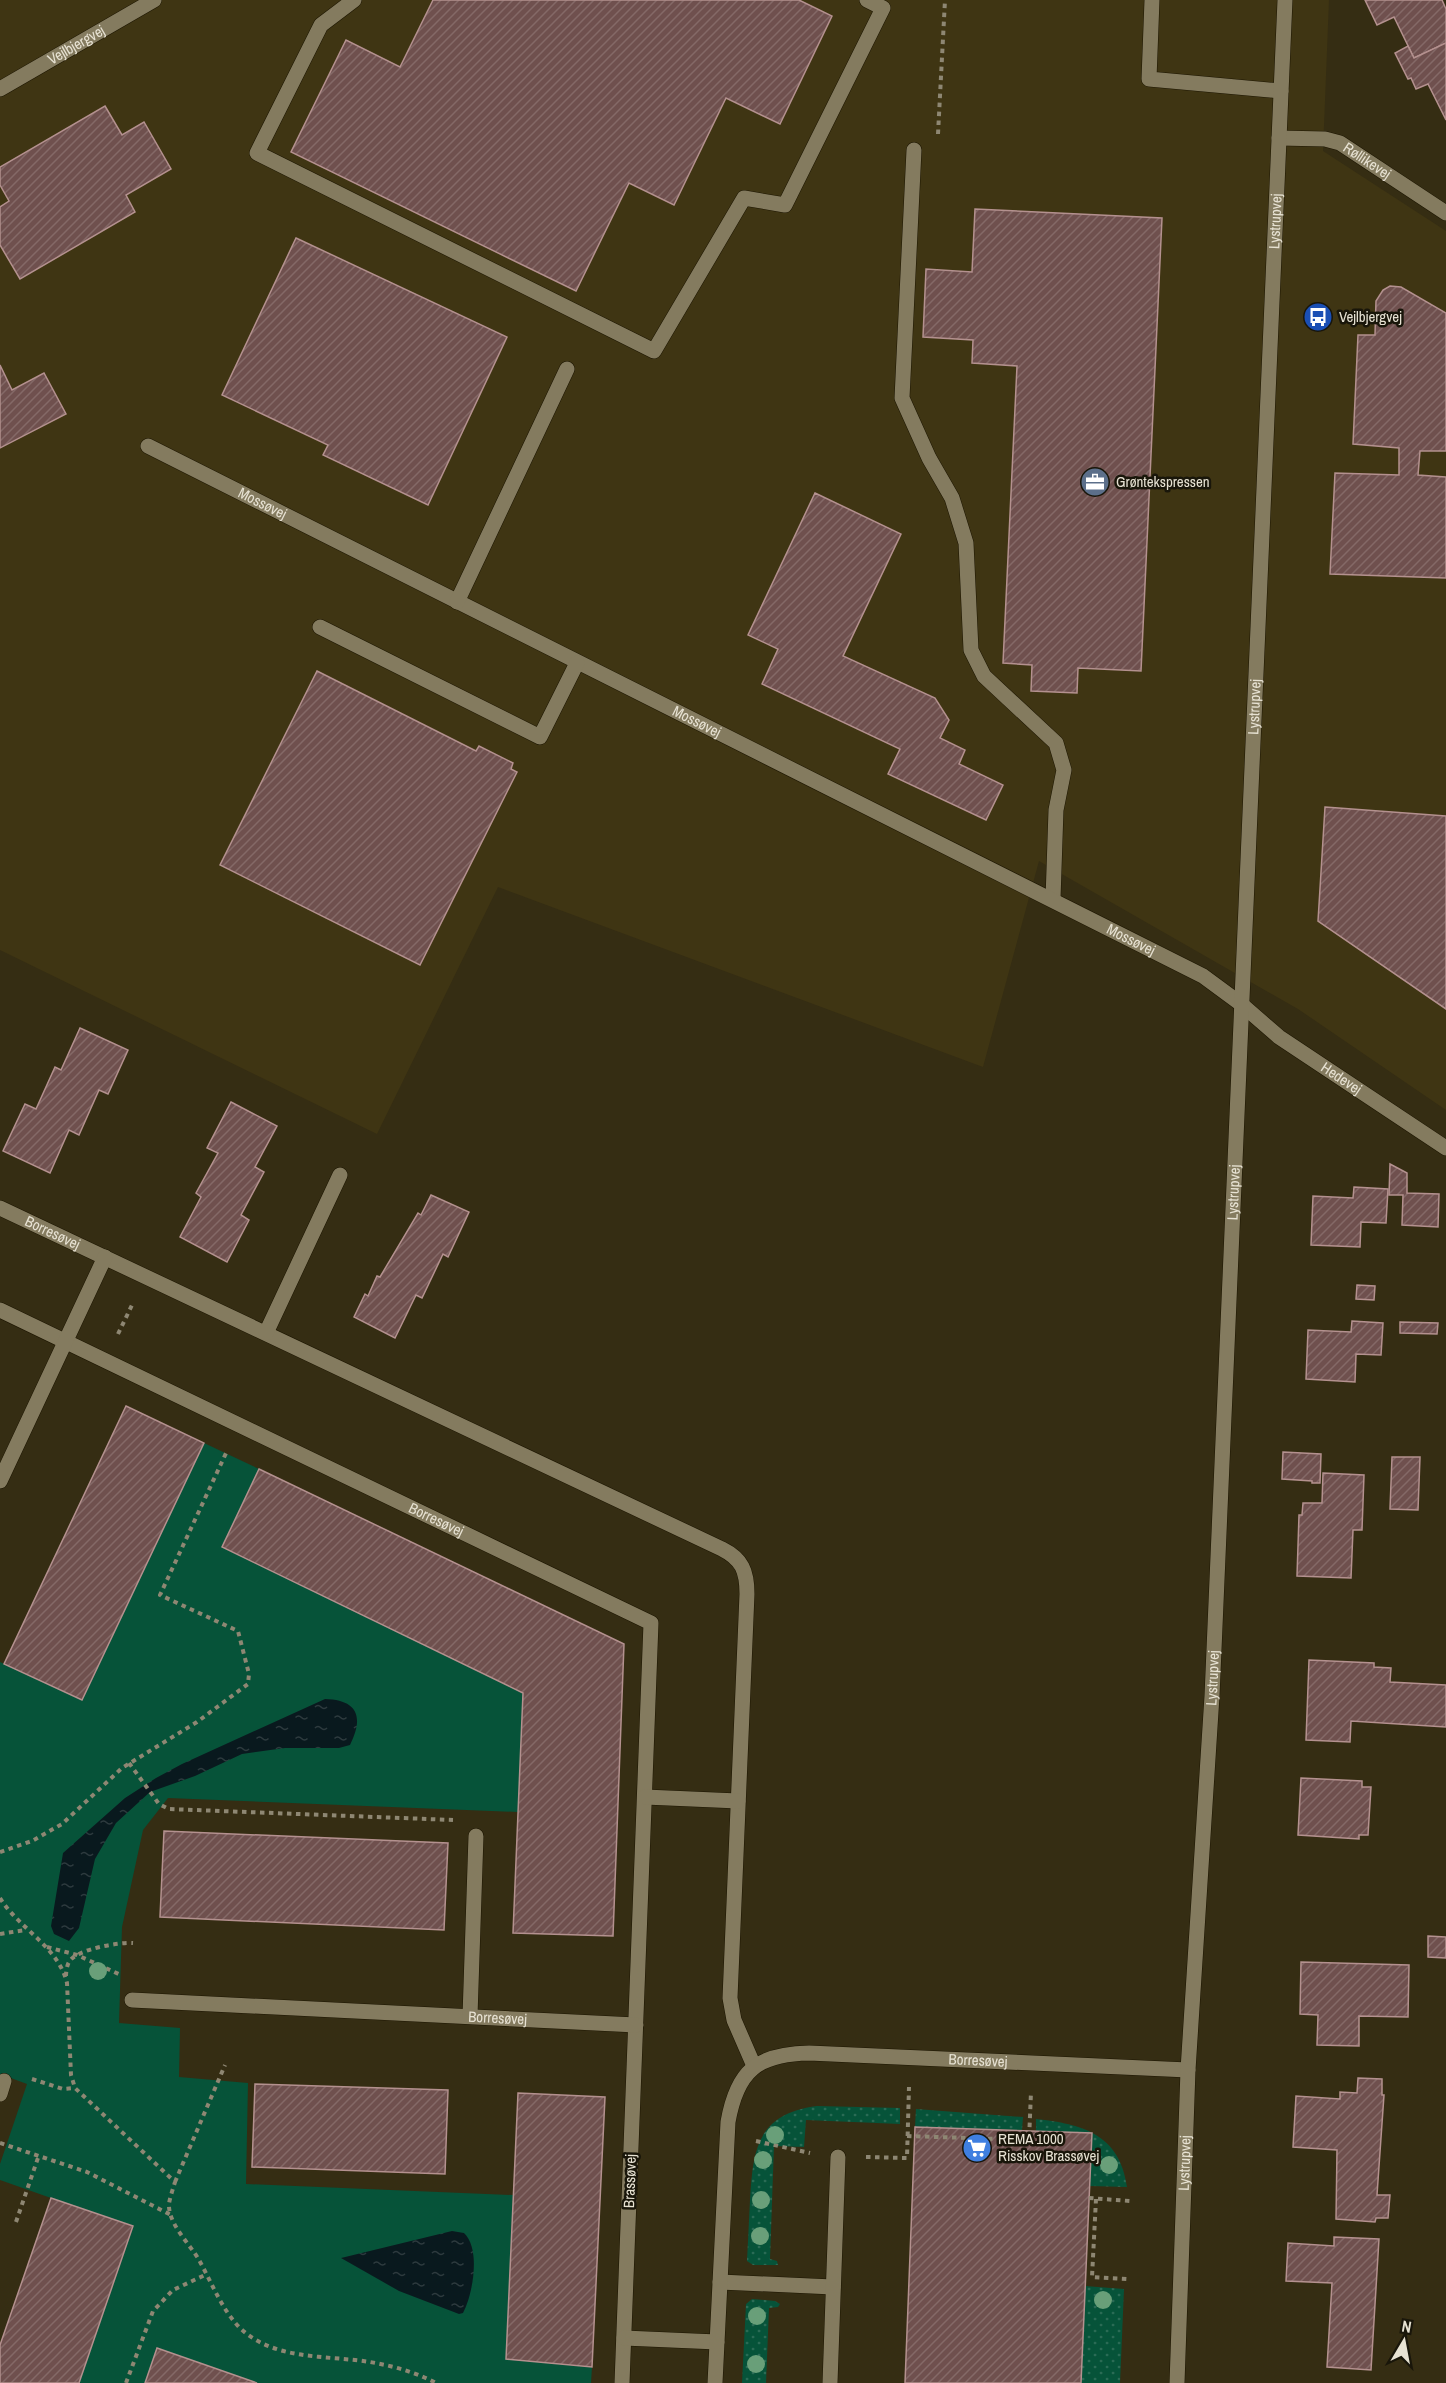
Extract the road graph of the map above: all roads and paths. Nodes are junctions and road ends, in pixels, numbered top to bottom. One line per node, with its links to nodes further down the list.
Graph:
1 (154, 0): 7 (street, Vejlbjergvej)
2 (354, 0): 3 (street)
3 (867, 0)
4 (945, 0): 10 (path)
5 (1152, 0): 8 (street)
6 (1284, 0): 8 (street, Lystrupvej)
7 (0, 89)
8 (1281, 90): 9 (street, Lystrupvej)
9 (1279, 138): 11 (street, Røllikevej); 18 (street, Lystrupvej)
10 (914, 150): 17 (street)
11 (1446, 213)
12 (567, 369): 14 (street)
13 (148, 446): 14 (street, Mossøvej)
14 (457, 602): 16 (street, Mossøvej)
15 (320, 627): 16 (street)
16 (577, 663): 17 (street, Mossøvej)
17 (1053, 899): 18 (street, Mossøvej)
18 (1241, 1004): 19 (street, Hedevej); 49 (street, Lystrupvej)
19 (1446, 1148)
20 (340, 1175): 25 (street)
21 (0, 1208): 22 (street, Borresøvej)
22 (105, 1257): 25 (street, Borresøvej); 26 (street)
23 (136, 1297): 27 (path)
24 (0, 1310): 26 (street, Borresøvej)
25 (266, 1333): 32 (street, Borresøvej)
26 (66, 1342): 27 (street, Borresøvej); 29 (street)
27 (106, 1361): 28 (street, Borresøvej)
28 (239, 1425): 30 (path); 31 (street, Borresøvej)
29 (0, 1481)
30 (129, 1763): 33 (path); 34 (path)
31 (645, 1797): 32 (street); 44 (street, Borresøvej)
32 (738, 1801): 48 (street, Borresøvej)
33 (476, 1836): 43 (street)
34 (0, 1851)
35 (0, 1898): 36 (path)
36 (26, 1929): 37 (path); 39 (path)
37 (0, 1934)
38 (133, 1943): 40 (path)
39 (44, 1946): 40 (path); 41 (path)
40 (76, 1955): 41 (path); 42 (path)
41 (65, 1977): 51 (path)
42 (132, 2000): 43 (street, Borresøvej)
43 (470, 2016): 44 (street, Borresøvej)
44 (636, 2025): 69 (street, Brassøvej)
45 (911, 2056): 46 (street, Borresøvej); 48 (street, Borresøvej); 53 (path)
46 (1033, 2062): 49 (street, Borresøvej); 53 (path)
47 (225, 2065): 59 (path)
48 (754, 2066): 52 (street)
49 (1188, 2070): 76 (street, Lystrupvej)
50 (28, 2078): 51 (path)
51 (75, 2088): 59 (path)
52 (727, 2132): 56 (path); 67 (street)
53 (907, 2136): 57 (path)
54 (0, 2143): 55 (path)
55 (39, 2155): 63 (path); 64 (path)
56 (838, 2157): 57 (path); 68 (street)
57 (907, 2158): 58 (path)
58 (914, 2159)
59 (175, 2182): 63 (path)
60 (1089, 2198): 61 (path)
61 (1096, 2199): 62 (path); 66 (path)
62 (1130, 2201)
63 (171, 2216): 65 (path)
64 (16, 2222)
65 (207, 2274): 71 (path); 72 (path)
66 (1128, 2279)
67 (720, 2282): 68 (street); 70 (street)
68 (833, 2287): 75 (street)
69 (624, 2338): 70 (street); 73 (street, Brassøvej)
70 (717, 2342): 74 (street)
71 (126, 2383)
72 (436, 2383)
73 (622, 2383)
74 (716, 2383)
75 (830, 2383)
76 (1177, 2383)

